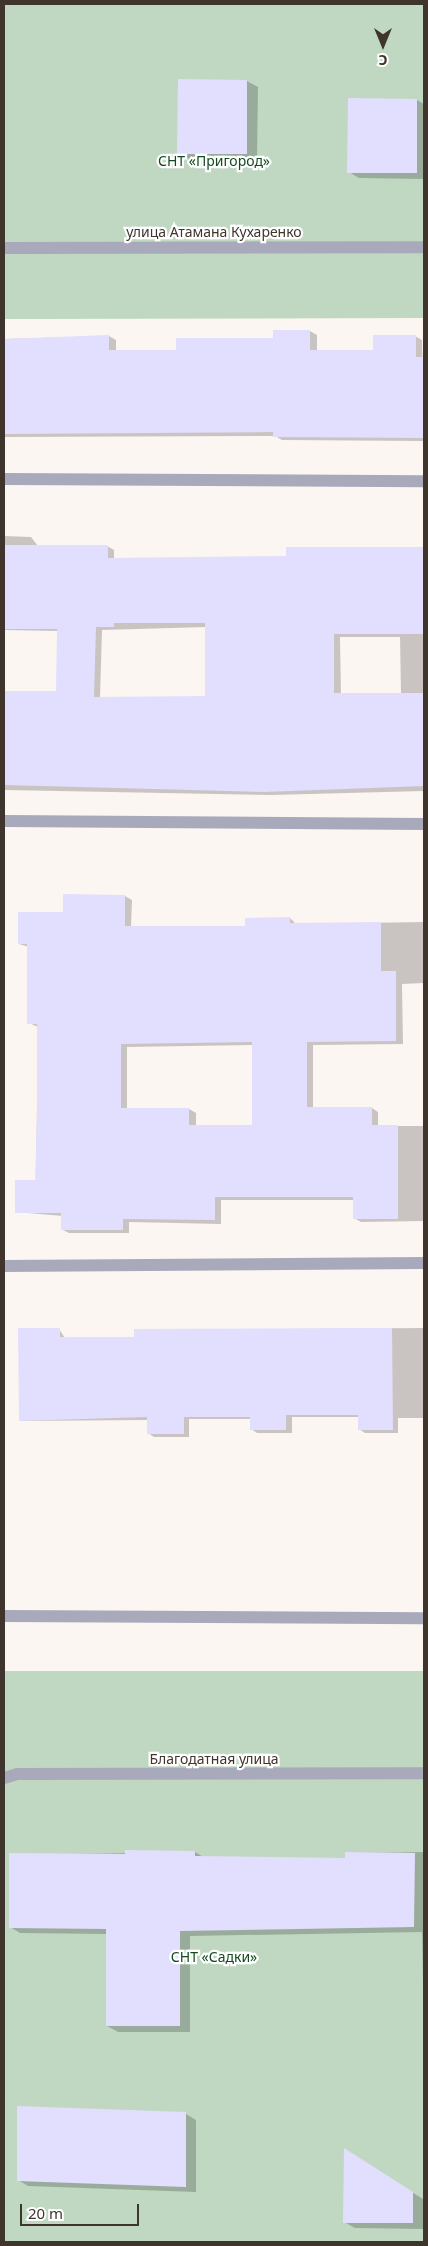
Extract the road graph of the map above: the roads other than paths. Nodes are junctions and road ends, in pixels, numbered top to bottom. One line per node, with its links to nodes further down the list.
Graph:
1 (424, 247): 2 (street, улица Атамана Кухаренко)
2 (4, 248)
3 (4, 479): 4 (street)
4 (424, 481)
5 (4, 821): 6 (street)
6 (424, 824)
7 (424, 1264): 8 (street)
8 (4, 1266)
9 (4, 1616): 10 (street)
10 (424, 1618)
11 (424, 1773): 12 (street, Благодатная улица)
12 (4, 1778)

